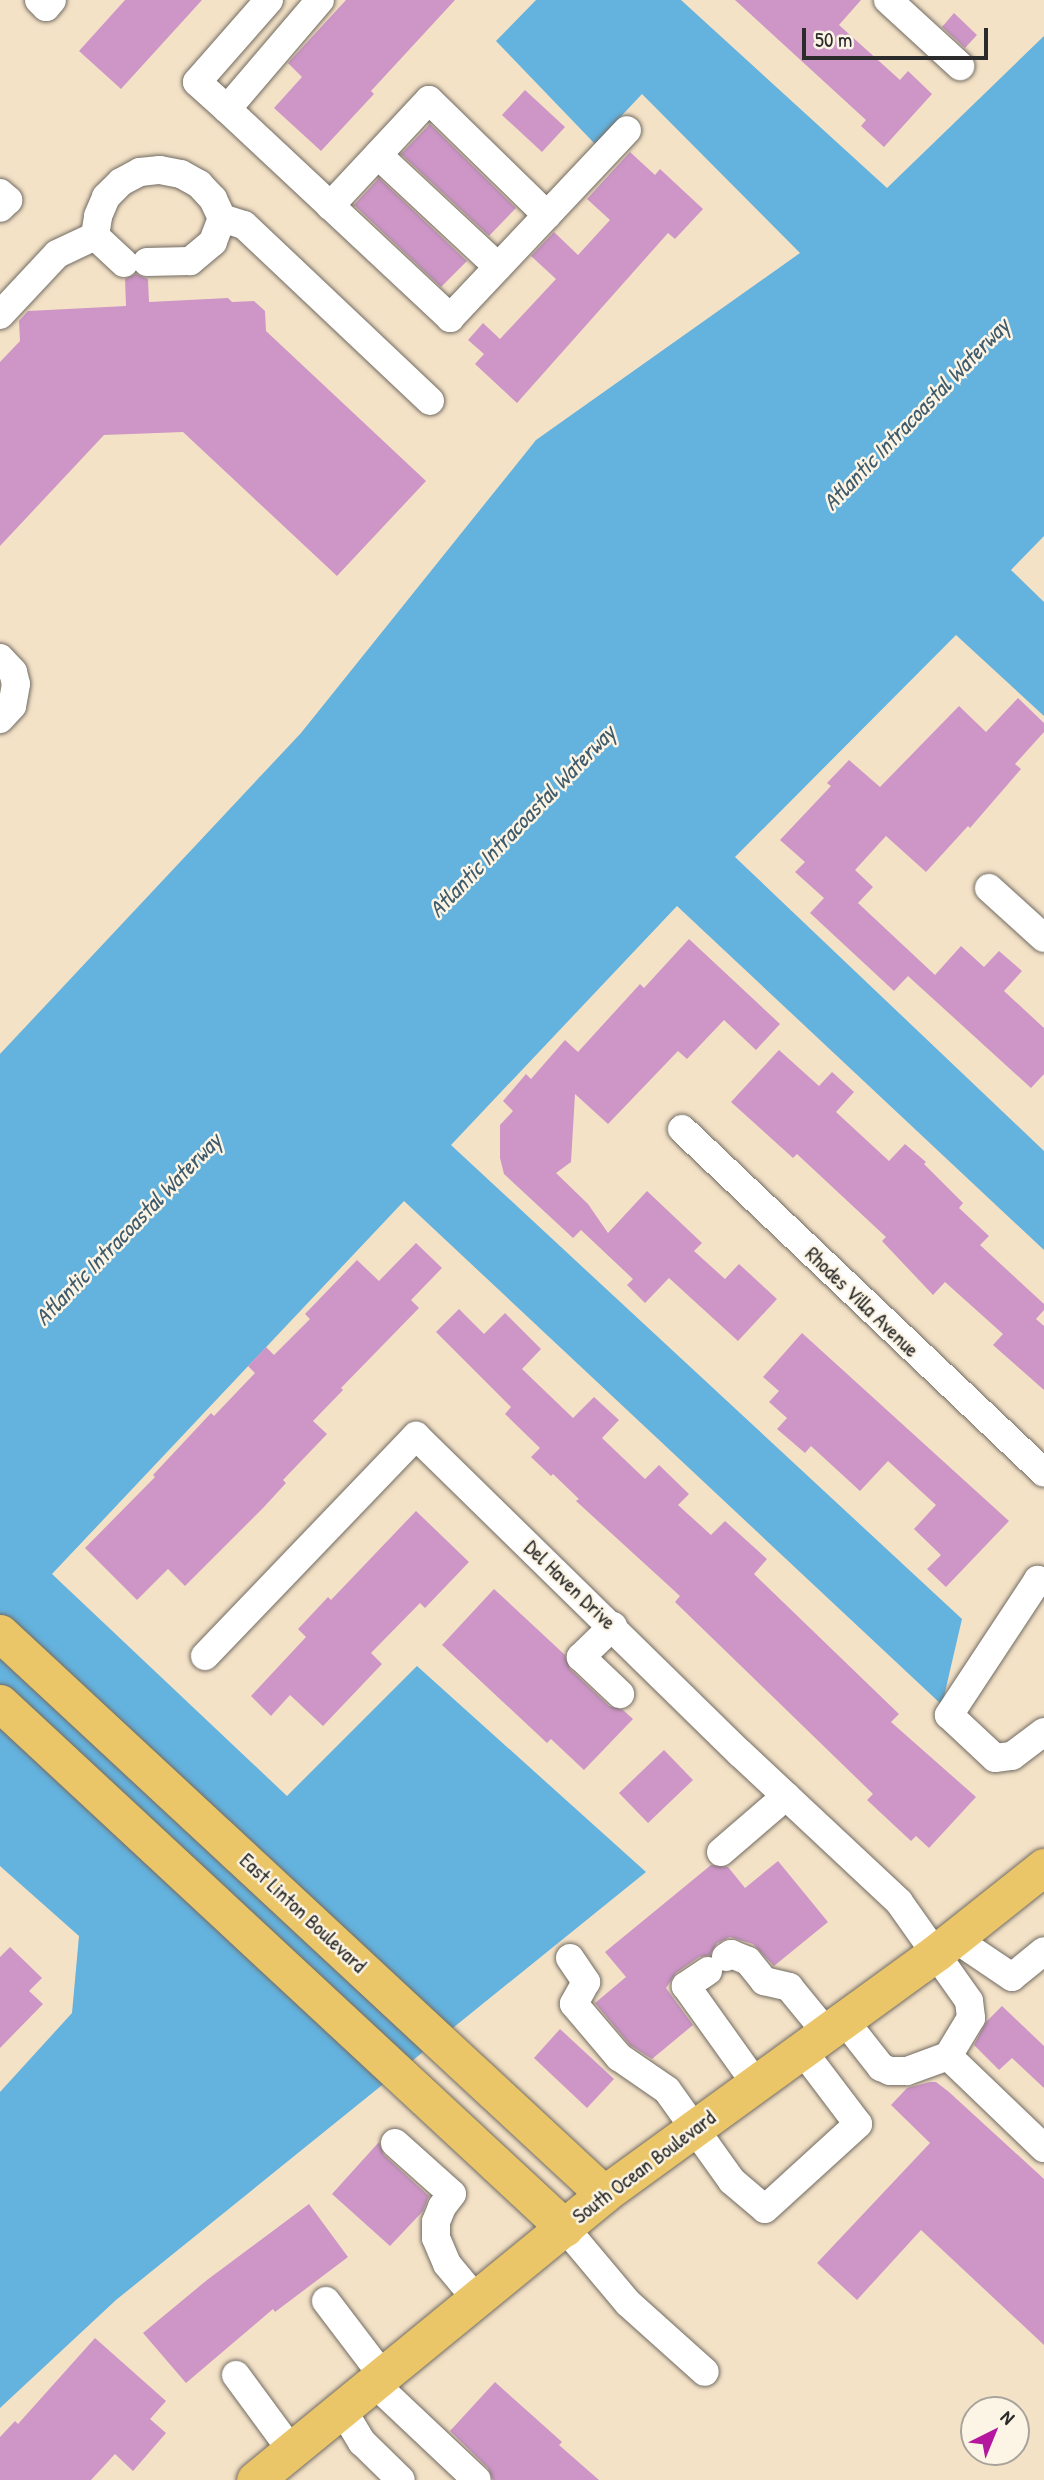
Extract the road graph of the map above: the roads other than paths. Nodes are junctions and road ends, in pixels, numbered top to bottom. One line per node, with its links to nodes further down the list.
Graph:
1 (38, 0): 2 (street)
2 (52, 0)
3 (270, 0): 6 (street); 8 (street)
4 (320, 0): 6 (street)
5 (888, 0): 7 (street)
6 (299, 25): 8 (street)
7 (960, 66)
8 (227, 109): 12 (street)
9 (627, 130): 14 (street)
10 (378, 155): 12 (street); 14 (street); 17 (street)
11 (0, 193): 13 (street)
12 (330, 206): 17 (street)
13 (0, 208)
14 (547, 215): 17 (street)
15 (222, 219): 16 (street); 16 (street); 19 (street)
16 (95, 236): 18 (street)
17 (498, 267)
18 (0, 315)
19 (430, 401)
20 (0, 658): 21 (street)
21 (0, 719)
22 (989, 888): 23 (street)
23 (1044, 938)
24 (682, 1129): 25 (street, Rhodes Villa Avenue)
25 (1044, 1472)
26 (1044, 1583): 32 (street)
27 (613, 1626): 29 (street, Del Haven Drive); 30 (street); 33 (street, Del Haven Drive)
28 (0, 1633): 45 (main road, East Linton Boulevard)
29 (205, 1656)
30 (620, 1694)
31 (0, 1703): 46 (main road)
32 (1044, 1732)
33 (786, 1796): 34 (street); 36 (street, Del Haven Drive)
34 (721, 1852)
35 (1044, 1867): 36 (main road, South Ocean Boulevard)
36 (946, 1945): 37 (street); 39 (main road, South Ocean Boulevard); 40 (street, Del Haven Drive)
37 (1044, 1951)
38 (570, 1958): 42 (street)
39 (824, 2034): 40 (street); 41 (main road, South Ocean Boulevard); 41 (street); 42 (street)
40 (948, 2056): 44 (street)
41 (756, 2084): 42 (main road, South Ocean Boulevard)
42 (693, 2129): 45 (main road, South Ocean Boulevard)
43 (395, 2143): 47 (street)
44 (1044, 2148)
45 (604, 2194): 46 (main road, South Ocean Boulevard)
46 (565, 2228): 47 (main road, South Ocean Boulevard); 49 (street)
47 (477, 2300): 51 (main road, South Ocean Boulevard)
48 (326, 2301): 51 (street)
49 (705, 2372)
50 (236, 2375): 53 (street)
51 (379, 2380): 52 (main road, South Ocean Boulevard); 55 (street)
52 (342, 2409): 53 (main road, South Ocean Boulevard); 54 (street)
53 (273, 2469)
54 (401, 2480)
55 (477, 2480)

